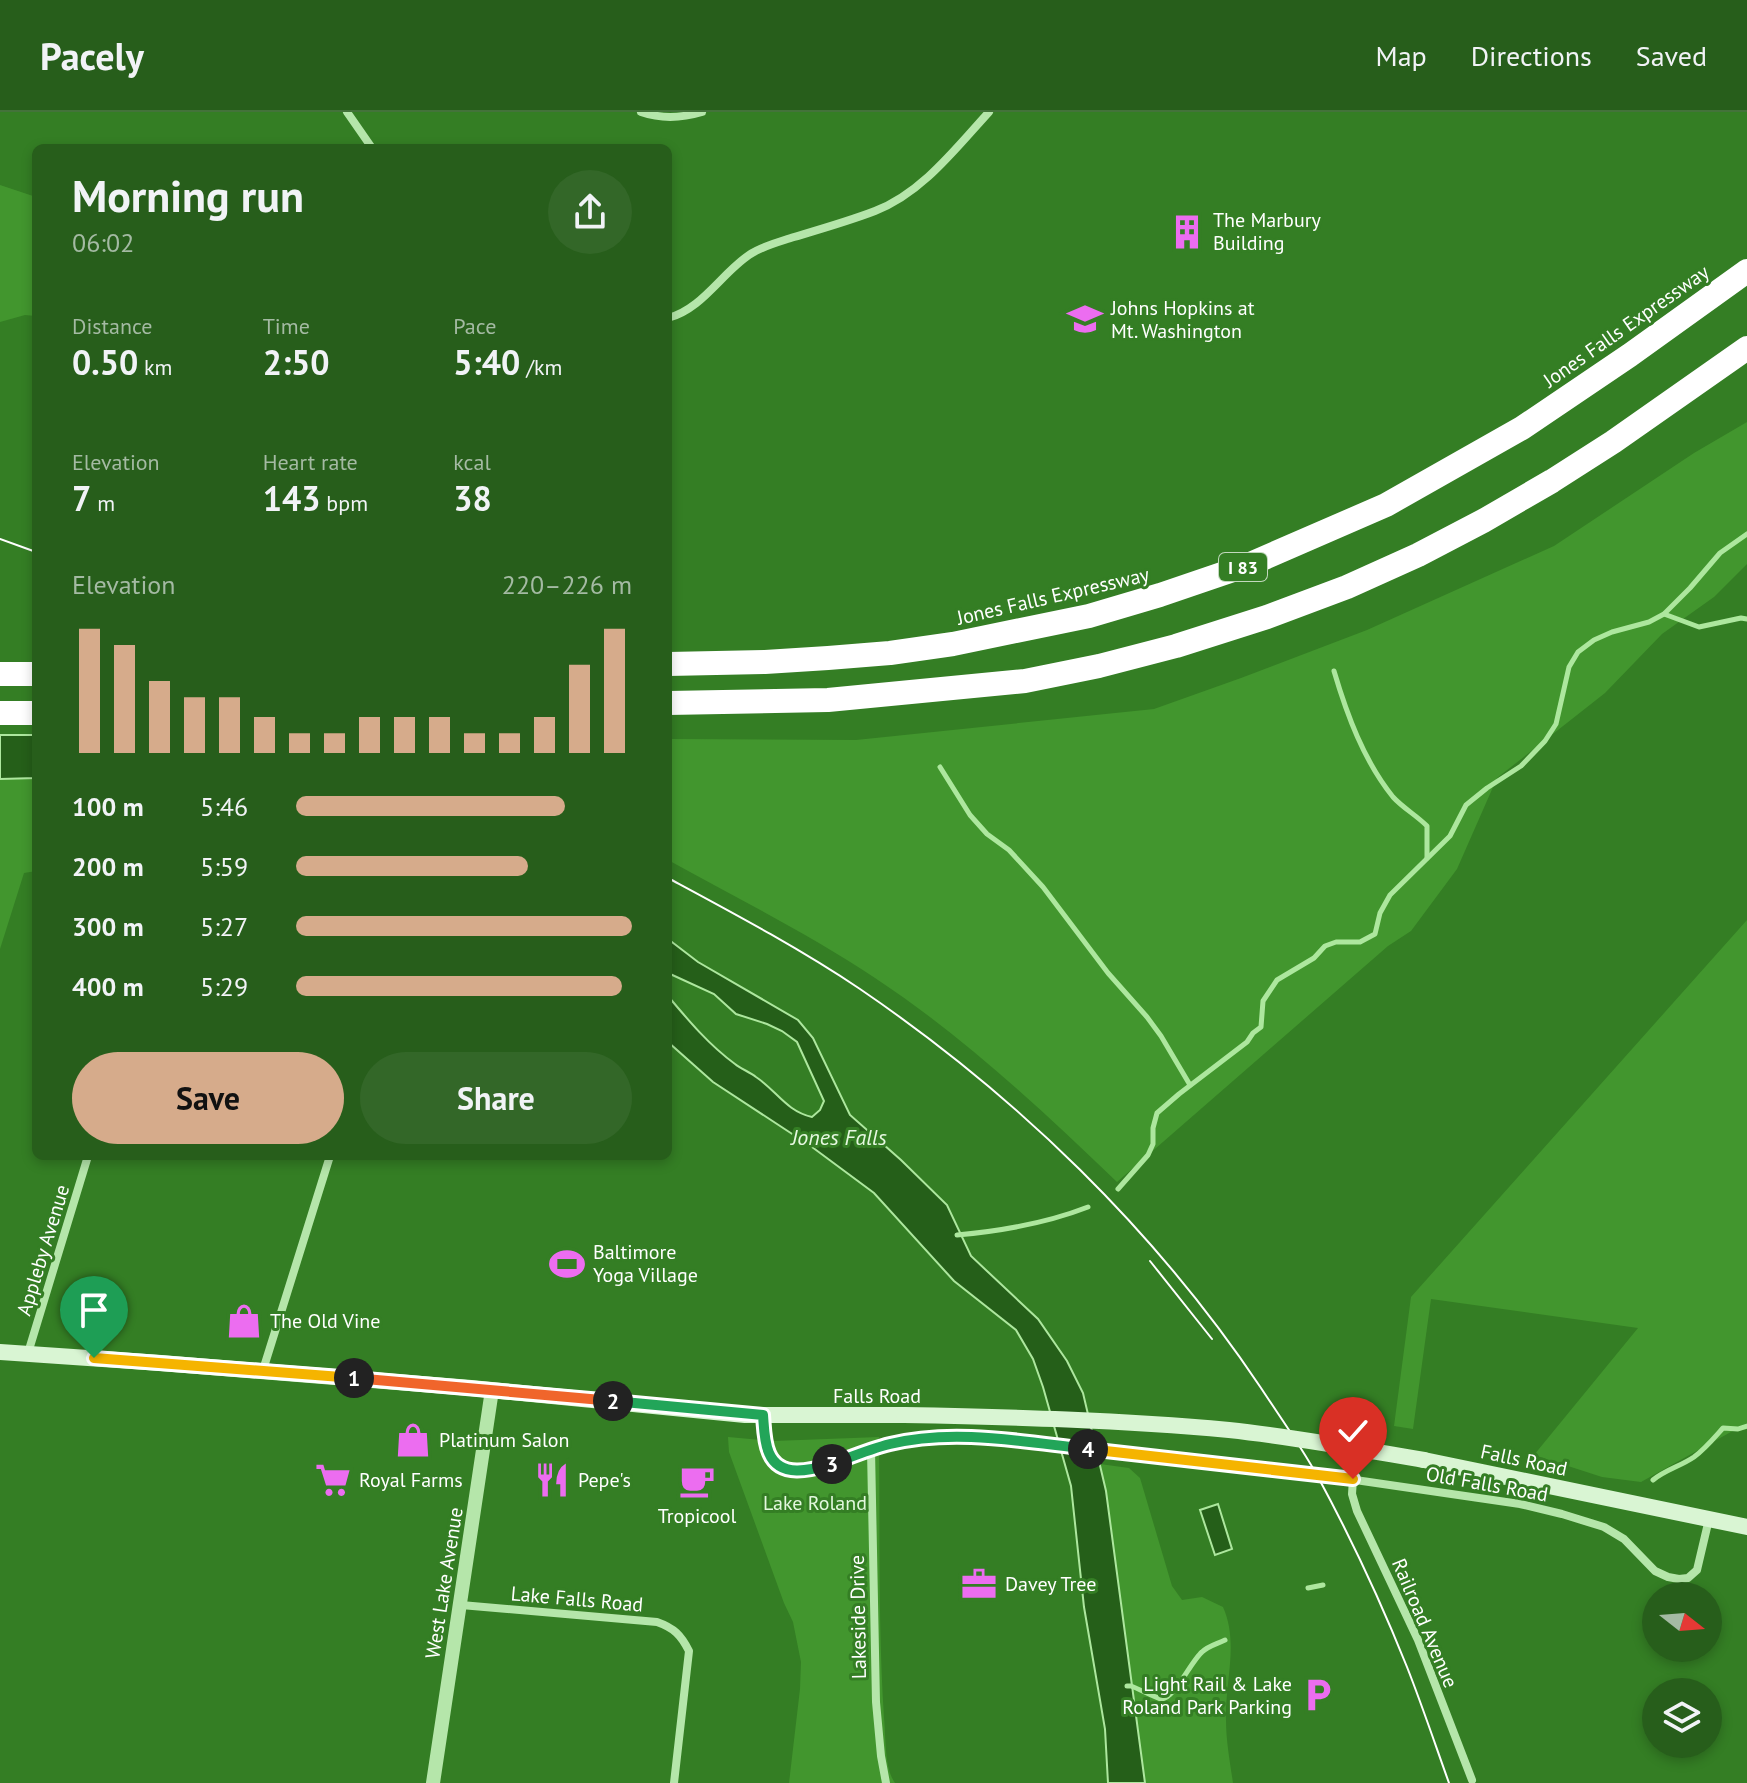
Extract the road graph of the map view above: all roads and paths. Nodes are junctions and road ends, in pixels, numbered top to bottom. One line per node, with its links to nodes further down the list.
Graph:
1 (347, 112): 5 (street)
2 (641, 112): 3 (street)
3 (702, 112)
4 (989, 112): 7 (street)
5 (369, 144)
6 (1747, 271): 9 (highway, Jones Falls Expressway / I 83)
7 (672, 317)
8 (1747, 348): 12 (highway)
9 (672, 664)
10 (0, 674): 11 (highway)
11 (32, 674)
12 (672, 703)
13 (0, 713): 14 (highway)
14 (32, 713)
15 (87, 1160): 18 (street, Appleby Avenue)
16 (329, 1160): 19 (street)
17 (0, 1352): 18 (main road, Falls Road)
18 (28, 1353): 19 (main road, Falls Road)
19 (263, 1371): 20 (main road, Falls Road)
20 (492, 1390): 21 (main road, Falls Road); 26 (street, West Lake Avenue)
21 (763, 1415): 22 (street, Old Falls Road); 24 (main road, Falls Road, bridge)
22 (871, 1450): 23 (street, Old Falls Road); 30 (street, Lakeside Drive)
23 (1353, 1479): 24 (street, Old Falls Road); 27 (street, Railroad Avenue)
24 (1709, 1519): 25 (main road, Falls Road)
25 (1747, 1527)
26 (461, 1605): 28 (street, West Lake Avenue); 29 (street, Lake Falls Road)
27 (1472, 1780)
28 (433, 1783)
29 (674, 1783)
30 (886, 1783)

